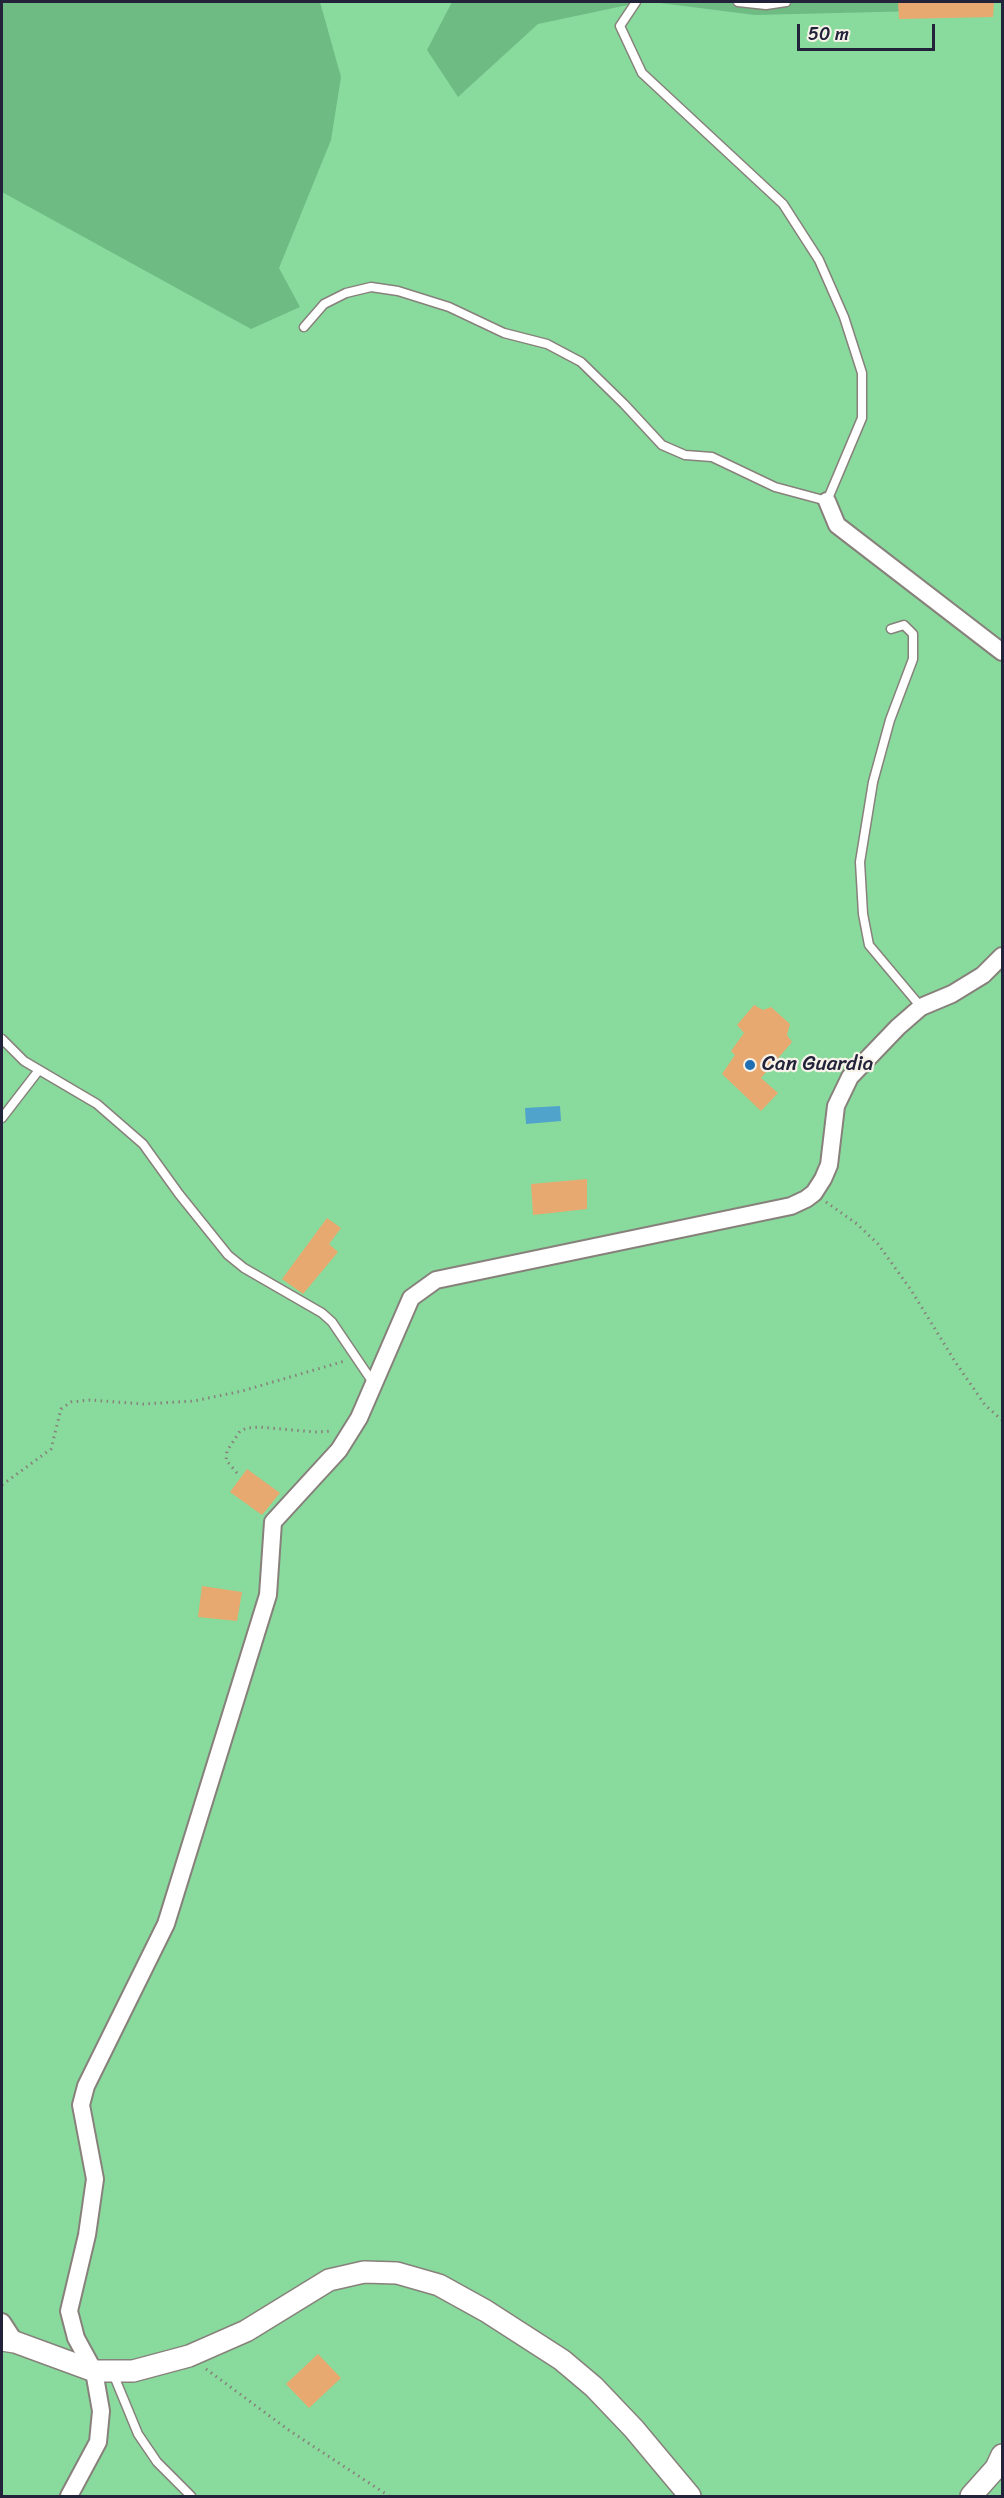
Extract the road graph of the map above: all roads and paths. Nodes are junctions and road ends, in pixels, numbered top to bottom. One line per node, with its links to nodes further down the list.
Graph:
1 (636, 2): 5 (lane)
2 (738, 2): 3 (lane)
3 (786, 2)
4 (304, 327): 5 (lane)
5 (827, 501): 7 (street)
6 (891, 629): 9 (lane)
7 (1002, 652)
8 (1002, 956): 9 (street)
9 (921, 1007): 13 (street)
10 (2, 1039): 11 (lane)
11 (39, 1070): 12 (lane); 14 (lane)
12 (2, 1118)
13 (814, 1193): 15 (street); 16 (path)
14 (355, 1357): 15 (lane); 19 (path)
15 (374, 1384): 17 (street)
16 (1002, 1420)
17 (354, 1426): 18 (path); 23 (street)
18 (237, 1473)
19 (2, 1485)
20 (2, 2322): 21 (street)
21 (8, 2341): 23 (street)
22 (189, 2356): 23 (street); 27 (path); 28 (street)
23 (103, 2371): 25 (street); 26 (lane)
24 (1002, 2455): 29 (street)
25 (69, 2496)
26 (191, 2496)
27 (389, 2496)
28 (690, 2496)
29 (971, 2496)

